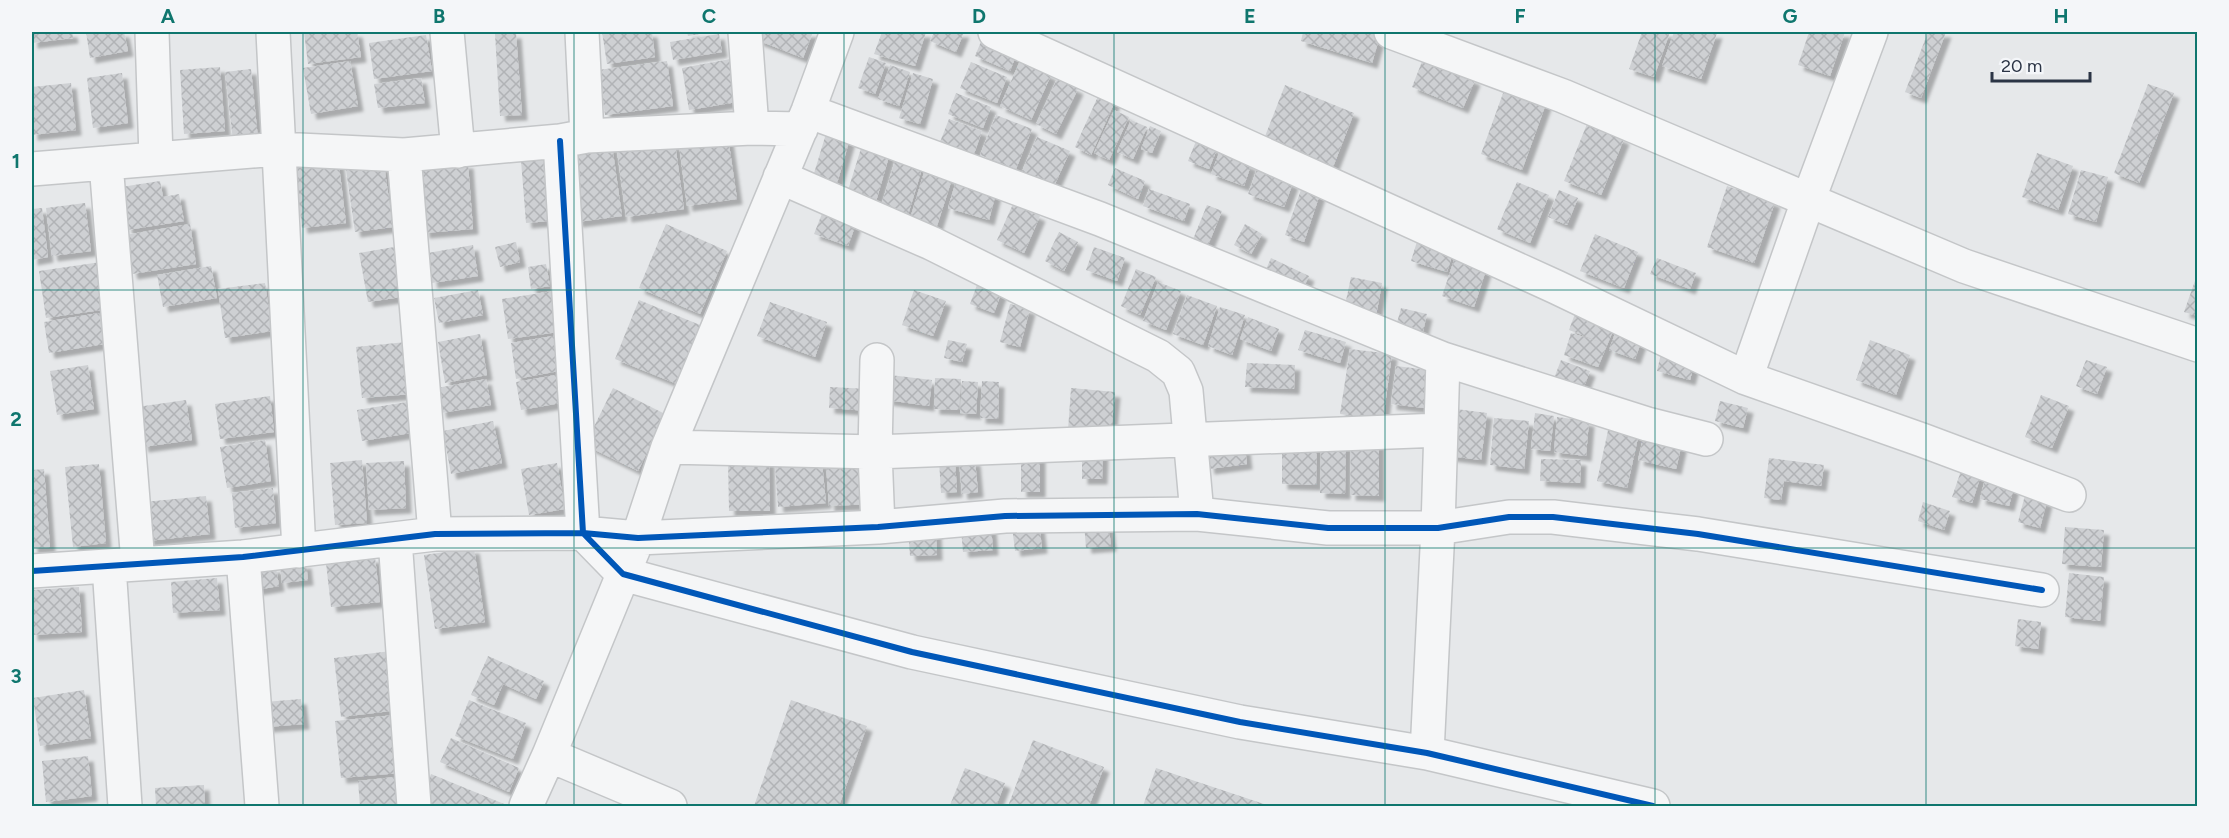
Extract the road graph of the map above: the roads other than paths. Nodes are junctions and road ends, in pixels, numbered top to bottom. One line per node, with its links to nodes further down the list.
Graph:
1 (152, 32): 16 (street)
2 (273, 32): 13 (street)
3 (447, 32): 14 (street)
4 (582, 32): 12 (street)
5 (745, 32): 11 (street)
6 (837, 32): 10 (street)
7 (995, 32): 24 (street)
8 (1391, 32): 20 (street)
9 (1871, 32): 20 (street)
10 (805, 120): 11 (street); 19 (street); 22 (street)
11 (752, 128): 12 (street)
12 (573, 139): 14 (street); 34 (street)
13 (278, 149): 15 (street); 16 (street); 38 (street)
14 (458, 151): 15 (street)
15 (404, 155): 35 (street)
16 (156, 158): 17 (street)
17 (106, 163): 18 (street); 40 (street)
18 (32, 169)
19 (780, 177): 27 (street); 28 (street)
20 (1808, 201): 21 (street); 24 (street)
21 (2198, 345)
22 (1443, 359): 25 (street); 26 (street)
23 (877, 360): 29 (street)
24 (1746, 378): 30 (street)
25 (1441, 430): 27 (street); 33 (street)
26 (1706, 439)
27 (1190, 440): 29 (street); 31 (street)
28 (668, 447): 29 (street); 36 (street)
29 (874, 452): 32 (street)
30 (2069, 495)
31 (1197, 514): 32 (street); 33 (street)
32 (878, 527): 36 (street)
33 (1438, 528): 43 (street); 44 (street)
34 (583, 533): 35 (street); 36 (street); 42 (street)
35 (435, 534): 37 (street)
36 (638, 538): 42 (street)
37 (395, 539): 38 (street); 48 (street)
38 (299, 550): 39 (street)
39 (243, 556): 40 (street); 47 (street)
40 (123, 565): 41 (street); 46 (street)
41 (32, 571)
42 (623, 574): 44 (street); 45 (street)
43 (2042, 590)
44 (1427, 753): 51 (street)
45 (549, 755): 49 (street); 50 (street)
46 (125, 807)
47 (262, 807)
48 (414, 807)
49 (526, 807)
50 (670, 807)
51 (1653, 807)

